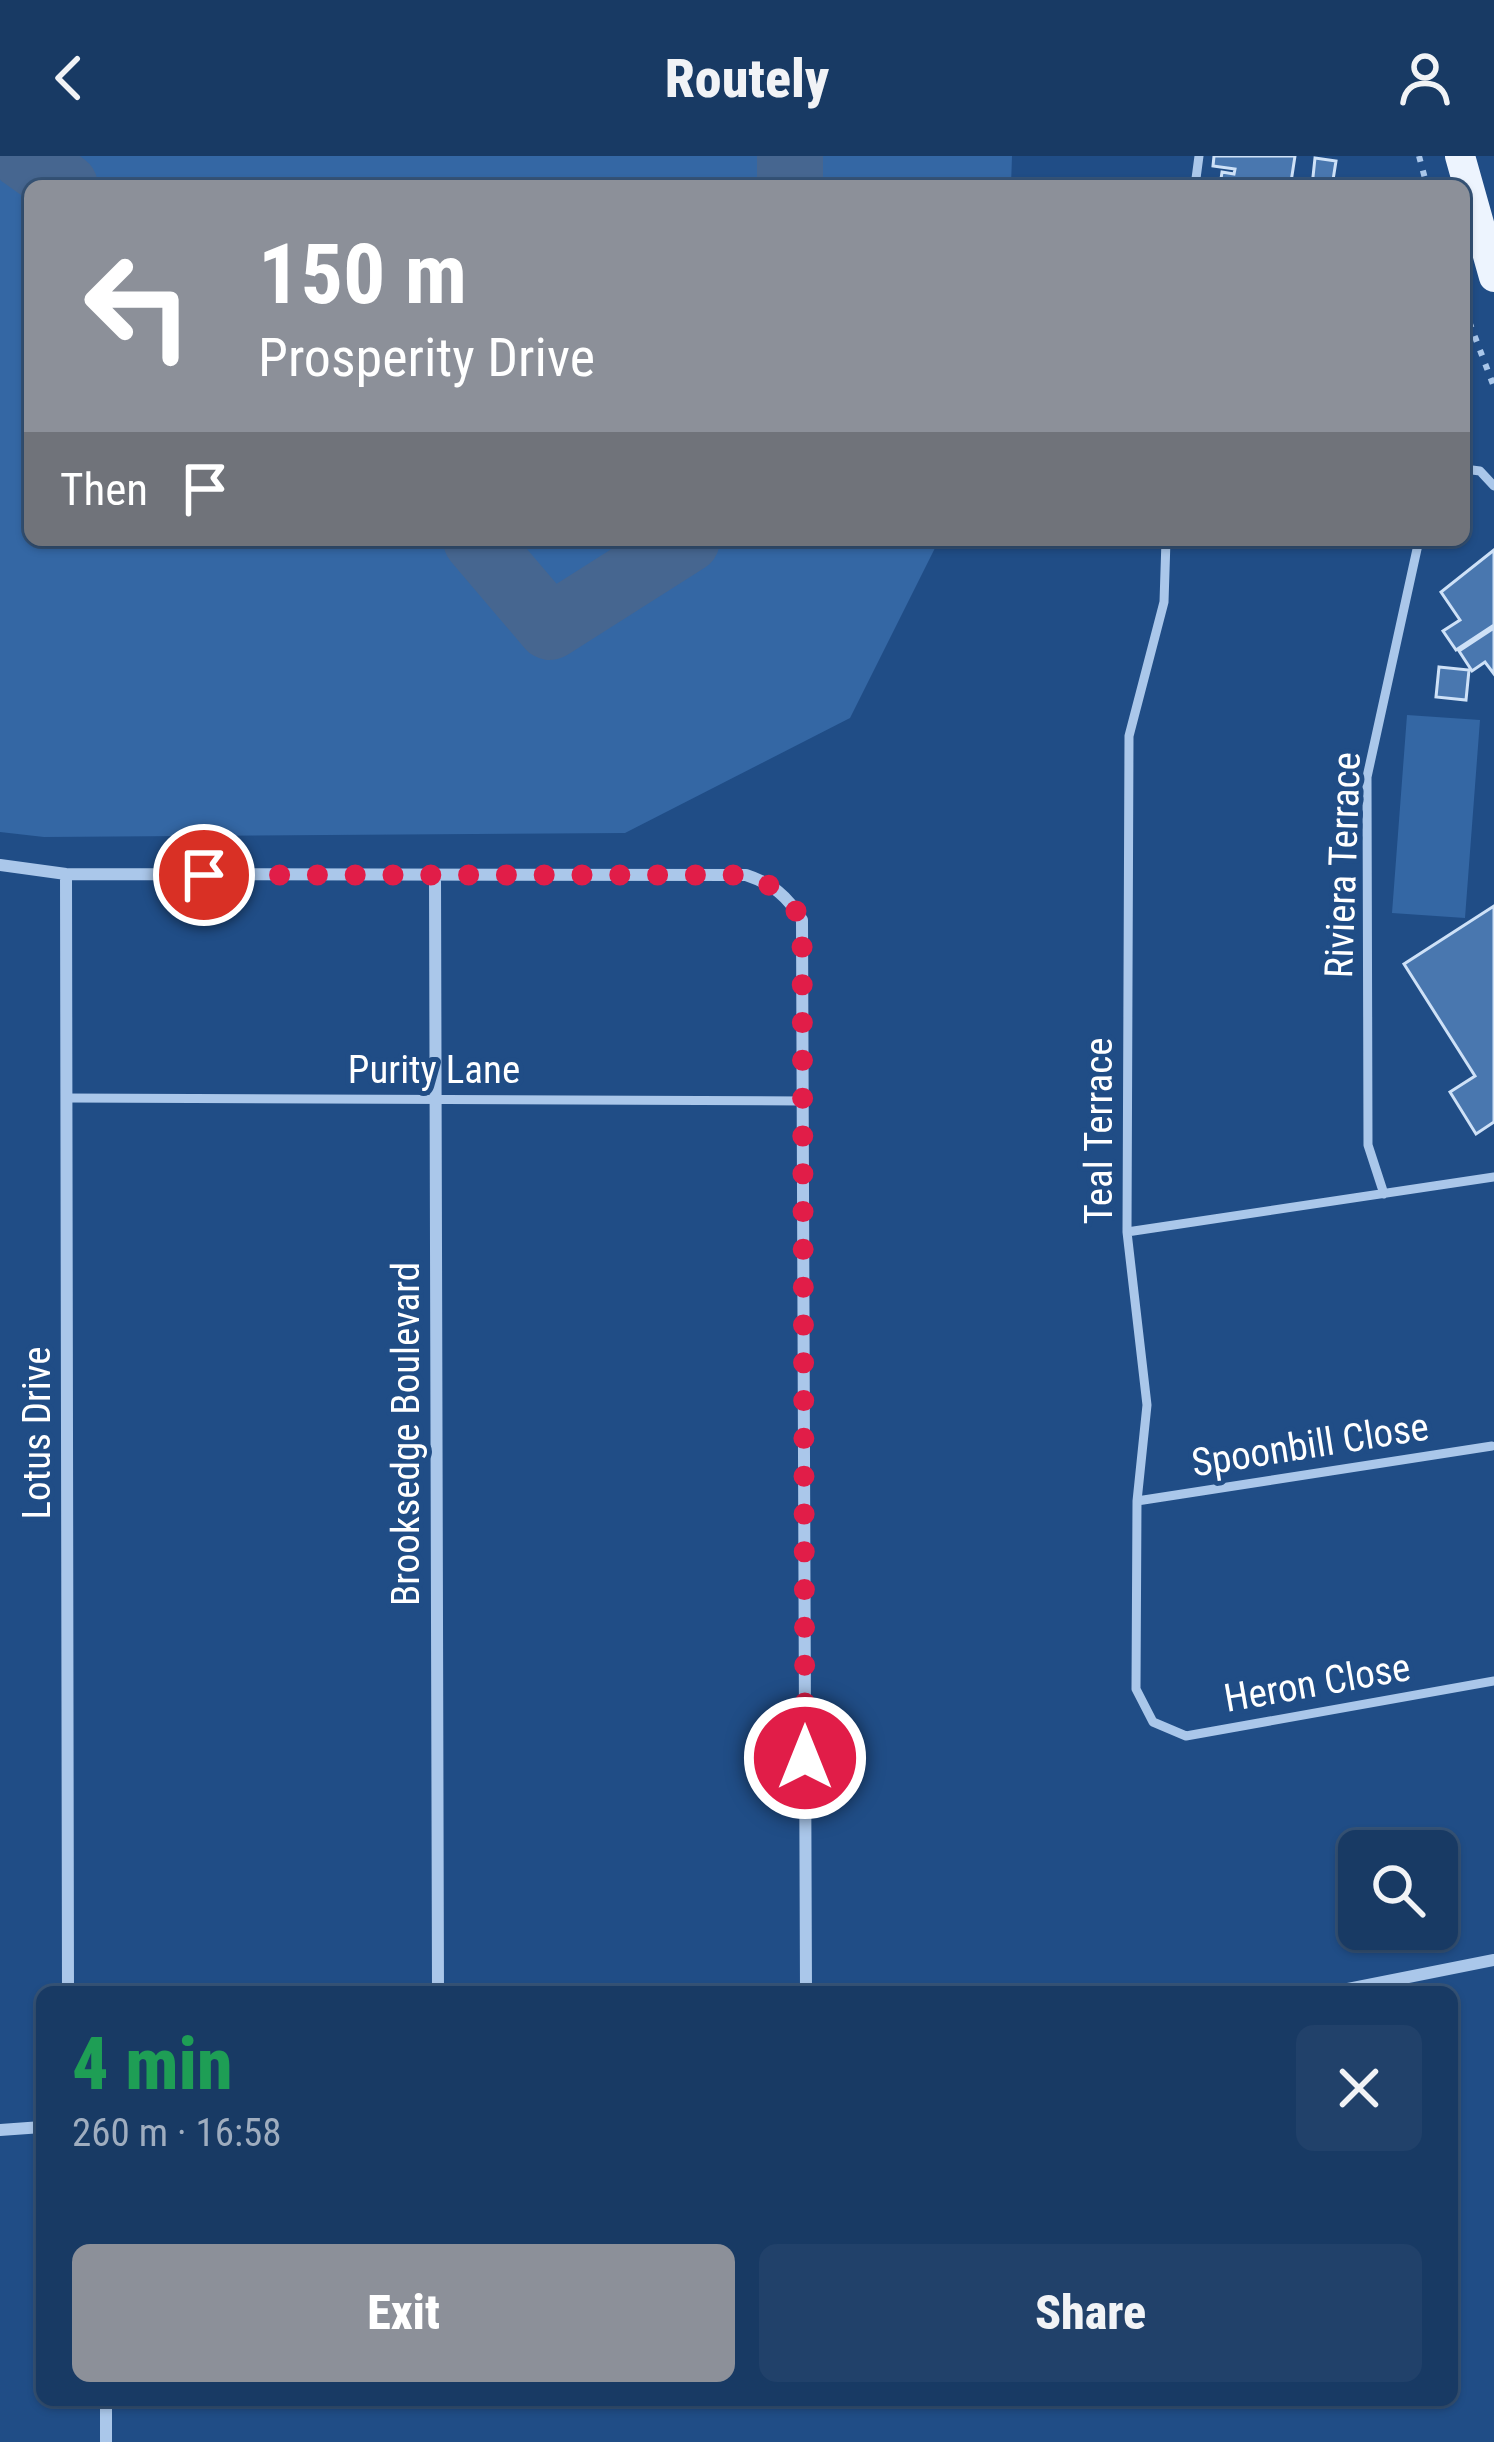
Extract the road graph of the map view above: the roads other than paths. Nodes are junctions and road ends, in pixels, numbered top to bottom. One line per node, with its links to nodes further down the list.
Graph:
1 (1470, 192): 2 (main road)
2 (1494, 277)
3 (1470, 470): 4 (lane)
4 (1494, 486)
5 (1166, 546): 15 (lane, Teal Terrace)
6 (1418, 546): 14 (lane, Riviera Terrace)
7 (0, 865): 8 (street)
8 (66, 874): 9 (street); 10 (street, Lotus Drive)
9 (435, 877): 11 (street, Brooksedge Boulevard); 12 (street)
10 (66, 1098): 11 (lane, Purity Lane); 21 (street, Lotus Drive)
11 (432, 1098): 12 (lane, Purity Lane); 22 (street, Brooksedge Boulevard)
12 (803, 1101): 23 (street)
13 (1494, 1177): 14 (lane)
14 (1384, 1194): 15 (lane)
15 (1127, 1232): 17 (lane, Teal Terrace)
16 (1492, 1446): 17 (lane, Spoonbill Close)
17 (1137, 1501): 19 (lane, Teal Terrace)
18 (1494, 1681): 19 (lane, Heron Close)
19 (1153, 1722)
20 (1494, 1960): 24 (street)
21 (68, 1986)
22 (438, 1986)
23 (806, 1986)
24 (1363, 1986)
25 (36, 2127): 26 (street)
26 (0, 2130)
27 (106, 2406): 28 (street)
28 (106, 2442)

